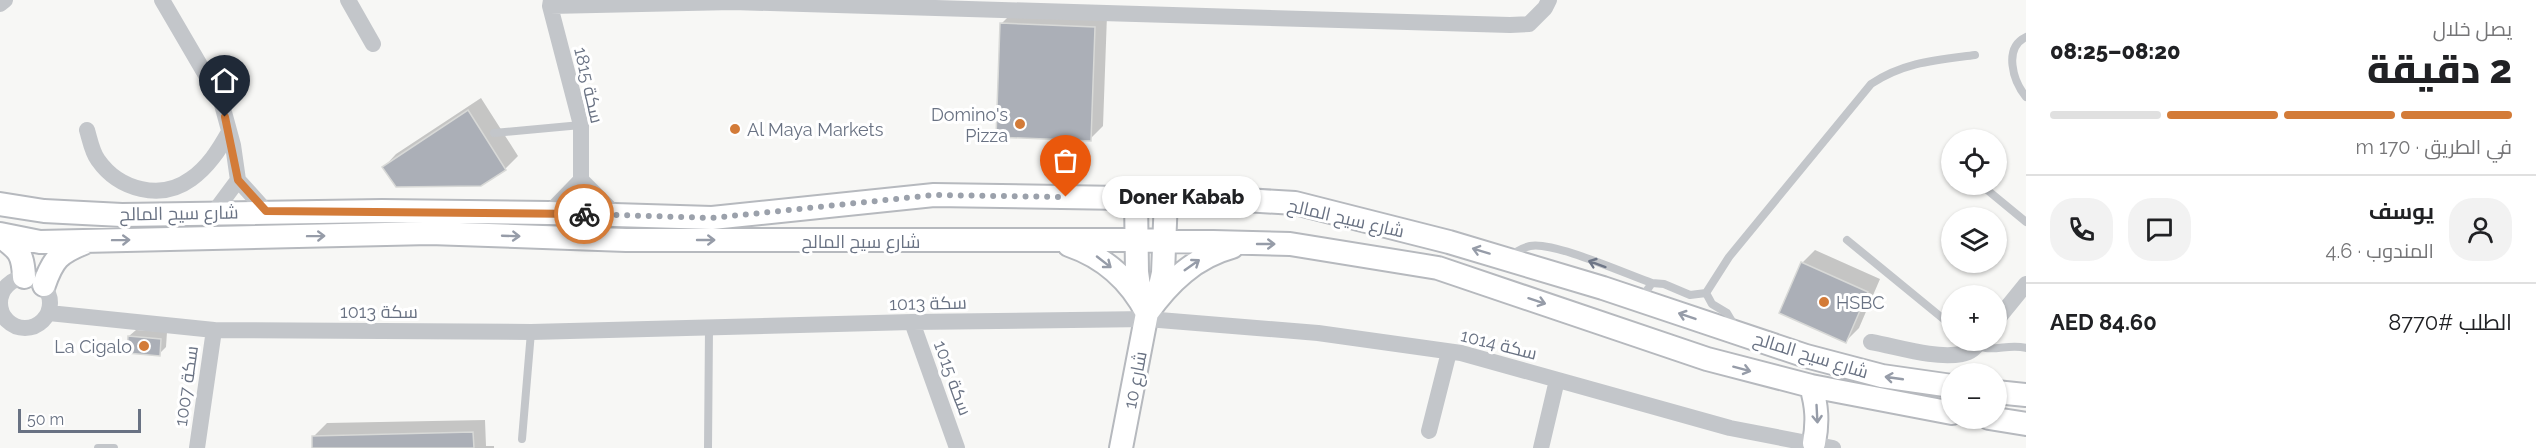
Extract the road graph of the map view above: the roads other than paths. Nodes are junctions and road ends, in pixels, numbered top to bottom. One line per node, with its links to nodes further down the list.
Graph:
1 (5, 0): 7 (street)
2 (162, 0): 16 (street)
3 (348, 0): 11 (street)
4 (1549, 0): 9 (street)
5 (734, 1): 6 (street); 8 (street)
6 (550, 3): 14 (street, سكة 1815)
7 (0, 4)
8 (1117, 7): 9 (street)
9 (1284, 8)
10 (2026, 37): 13 (lane)
11 (373, 44)
12 (1975, 55): 41 (lane)
13 (2026, 97)
14 (581, 124): 17 (lane); 19 (street, سكة 1815)
15 (87, 130): 16 (street)
16 (229, 132): 18 (street)
17 (494, 133)
18 (238, 180): 26 (street); 28 (street)
19 (581, 180): 27 (street); 29 (street)
20 (1993, 195): 30 (lane)
21 (0, 197): 25 (street)
22 (1136, 198): 23 (street, شارع سيح المالح); 29 (street, شارع سيح المالح); 33 (street)
23 (1166, 198): 34 (street, شارع 10); 40 (street, شارع سيح المالح, one-way to 23)
24 (0, 204): 25 (street, شارع سيح المالح)
25 (44, 211): 28 (street, شارع سيح المالح)
26 (266, 211): 27 (street, شارع سيح المالح); 28 (street, شارع سيح المالح)
27 (549, 213): 29 (street, شارع سيح المالح)
28 (212, 215)
29 (618, 216)
30 (2026, 222)
31 (0, 235): 36 (street, شارع سيح المالح); 38 (street)
32 (1056, 240): 33 (street, شارع سيح المالح); 36 (street, شارع سيح المالح, one-way to 32); 43 (street, one-way to 43)
33 (1136, 240): 34 (street, شارع سيح المالح); 43 (street)
34 (1165, 240): 37 (street, شارع سيح المالح); 43 (street, شارع 10)
35 (1847, 240): 45 (lane)
36 (90, 241): 38 (street)
37 (1239, 244): 43 (street, one-way to 37); 58 (street, شارع سيح المالح, one-way to 58)
38 (34, 281): 44 (street); 44 (street)
39 (2026, 284): 42 (street)
40 (1646, 292): 41 (lane); 50 (street, شارع سيح المالح, one-way to 40)
41 (1706, 293): 50 (lane)
42 (2007, 307)
43 (1148, 308): 46 (street, سكة 1013); 55 (street, سكة 1014); 70 (street, شارع 10)
44 (49, 313): 48 (street, سكة 1013)
45 (1941, 317)
46 (912, 322): 47 (street, سكة 1013); 69 (street, سكة 1015)
47 (709, 329): 49 (street, سكة 1013); 68 (lane)
48 (214, 330): 49 (street, سكة 1013); 67 (street, سكة 1007)
49 (531, 332): 63 (lane)
50 (1740, 334): 57 (street, شارع سيح المالح, one-way to 50)
51 (1871, 342): 54 (street)
52 (2007, 348): 53 (lane)
53 (2026, 348)
54 (1968, 351)
55 (1449, 352): 56 (street, سكة 1014); 62 (street)
56 (1557, 380): 64 (street, سكة 1014); 71 (street)
57 (1941, 384)
58 (1811, 386): 61 (street, شارع سيح المالح); 64 (street, one-way to 64)
59 (2007, 393): 60 (street)
60 (2026, 395)
61 (1941, 411)
62 (1430, 432)
63 (522, 439)
64 (1824, 446)
65 (99, 448): 66 (lane)
66 (114, 448)
67 (197, 448)
68 (708, 448)
69 (957, 448)
70 (1121, 448)
71 (1541, 448)

